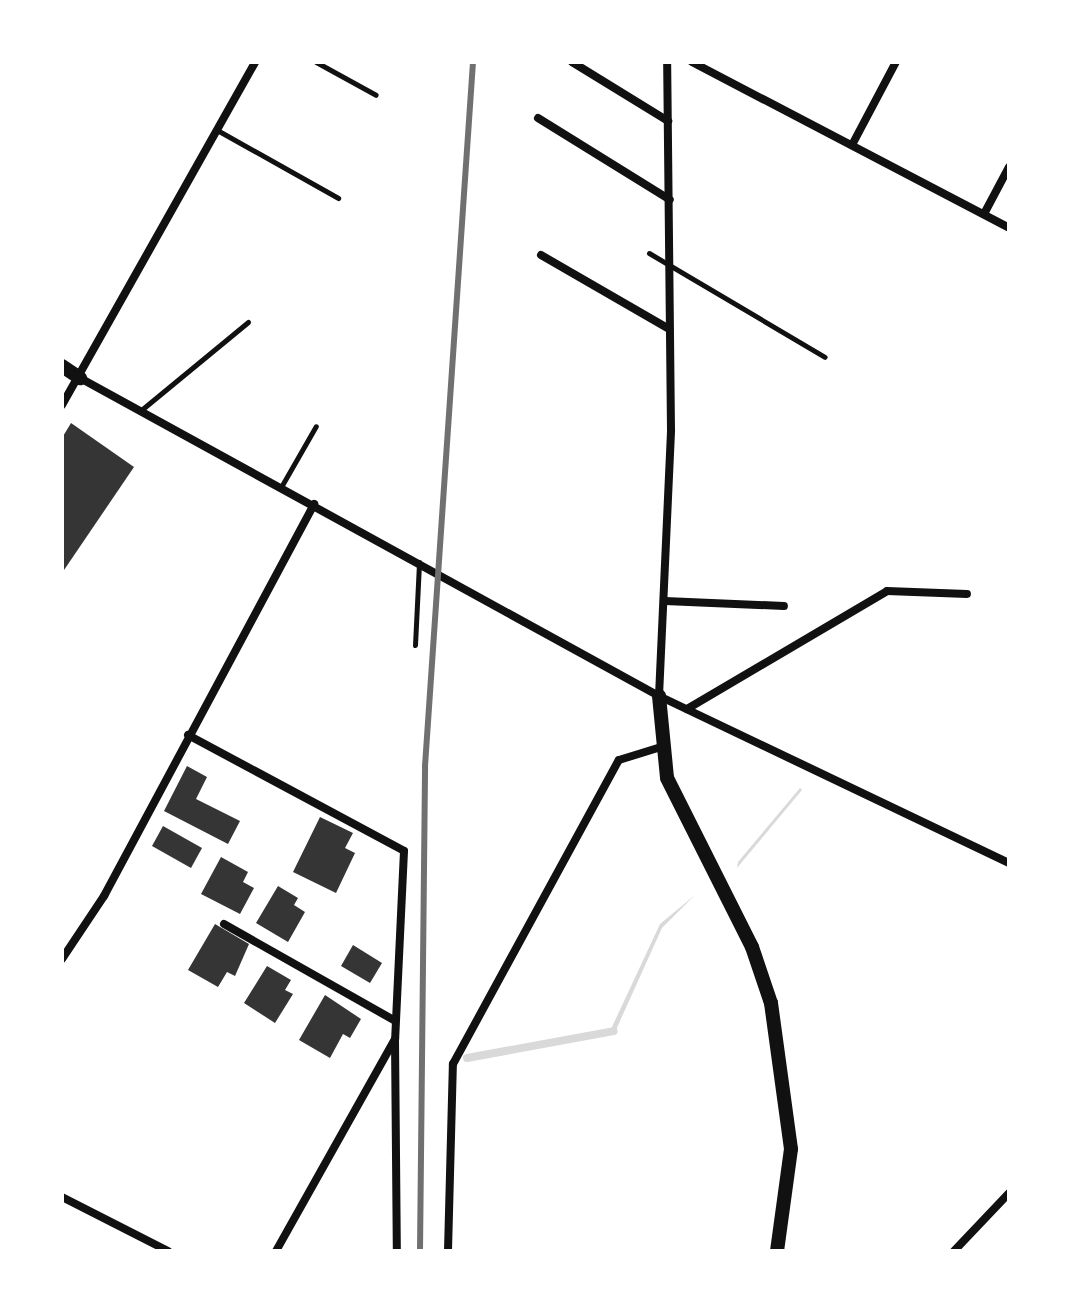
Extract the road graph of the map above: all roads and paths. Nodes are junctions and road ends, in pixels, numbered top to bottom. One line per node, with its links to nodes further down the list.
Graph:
1 (255, 62): 10 (street)
2 (316, 62): 7 (lane)
3 (572, 62): 9 (street)
4 (667, 62): 9 (street)
5 (692, 62): 11 (street)
6 (896, 62): 11 (street)
7 (376, 95)
8 (538, 118): 14 (street)
9 (668, 121): 14 (street)
10 (217, 130): 13 (lane); 24 (street)
11 (852, 145): 15 (street)
12 (1009, 167): 15 (street)
13 (338, 198)
14 (670, 200): 19 (street)
15 (984, 214): 16 (street)
16 (1009, 228)
17 (649, 253): 19 (lane)
18 (541, 255): 21 (street)
19 (669, 265): 21 (street); 22 (lane)
20 (248, 322): 26 (lane)
21 (669, 329): 32 (street)
22 (825, 357)
23 (62, 366): 24 (street)
24 (80, 378): 25 (street); 26 (street)
25 (62, 405)
26 (140, 411): 28 (street)
27 (316, 426): 28 (lane)
28 (281, 487): 29 (street)
29 (314, 504): 30 (street); 37 (street)
30 (419, 562): 34 (lane); 35 (street)
31 (967, 594): 36 (street)
32 (665, 601): 33 (street); 35 (street)
33 (784, 606)
34 (415, 645)
35 (659, 696): 36 (street); 38 (street)
36 (687, 709): 39 (street)
37 (188, 735): 41 (street); 42 (street)
38 (661, 747): 49 (street); 50 (street)
39 (1008, 859)
40 (224, 924): 42 (street)
41 (62, 959)
42 (394, 1020): 43 (street)
43 (395, 1039): 47 (street); 48 (street)
44 (1009, 1193): 51 (street)
45 (62, 1197): 46 (street)
46 (168, 1251)
47 (276, 1251)
48 (397, 1251)
49 (448, 1251)
50 (777, 1251)
51 (954, 1251)

